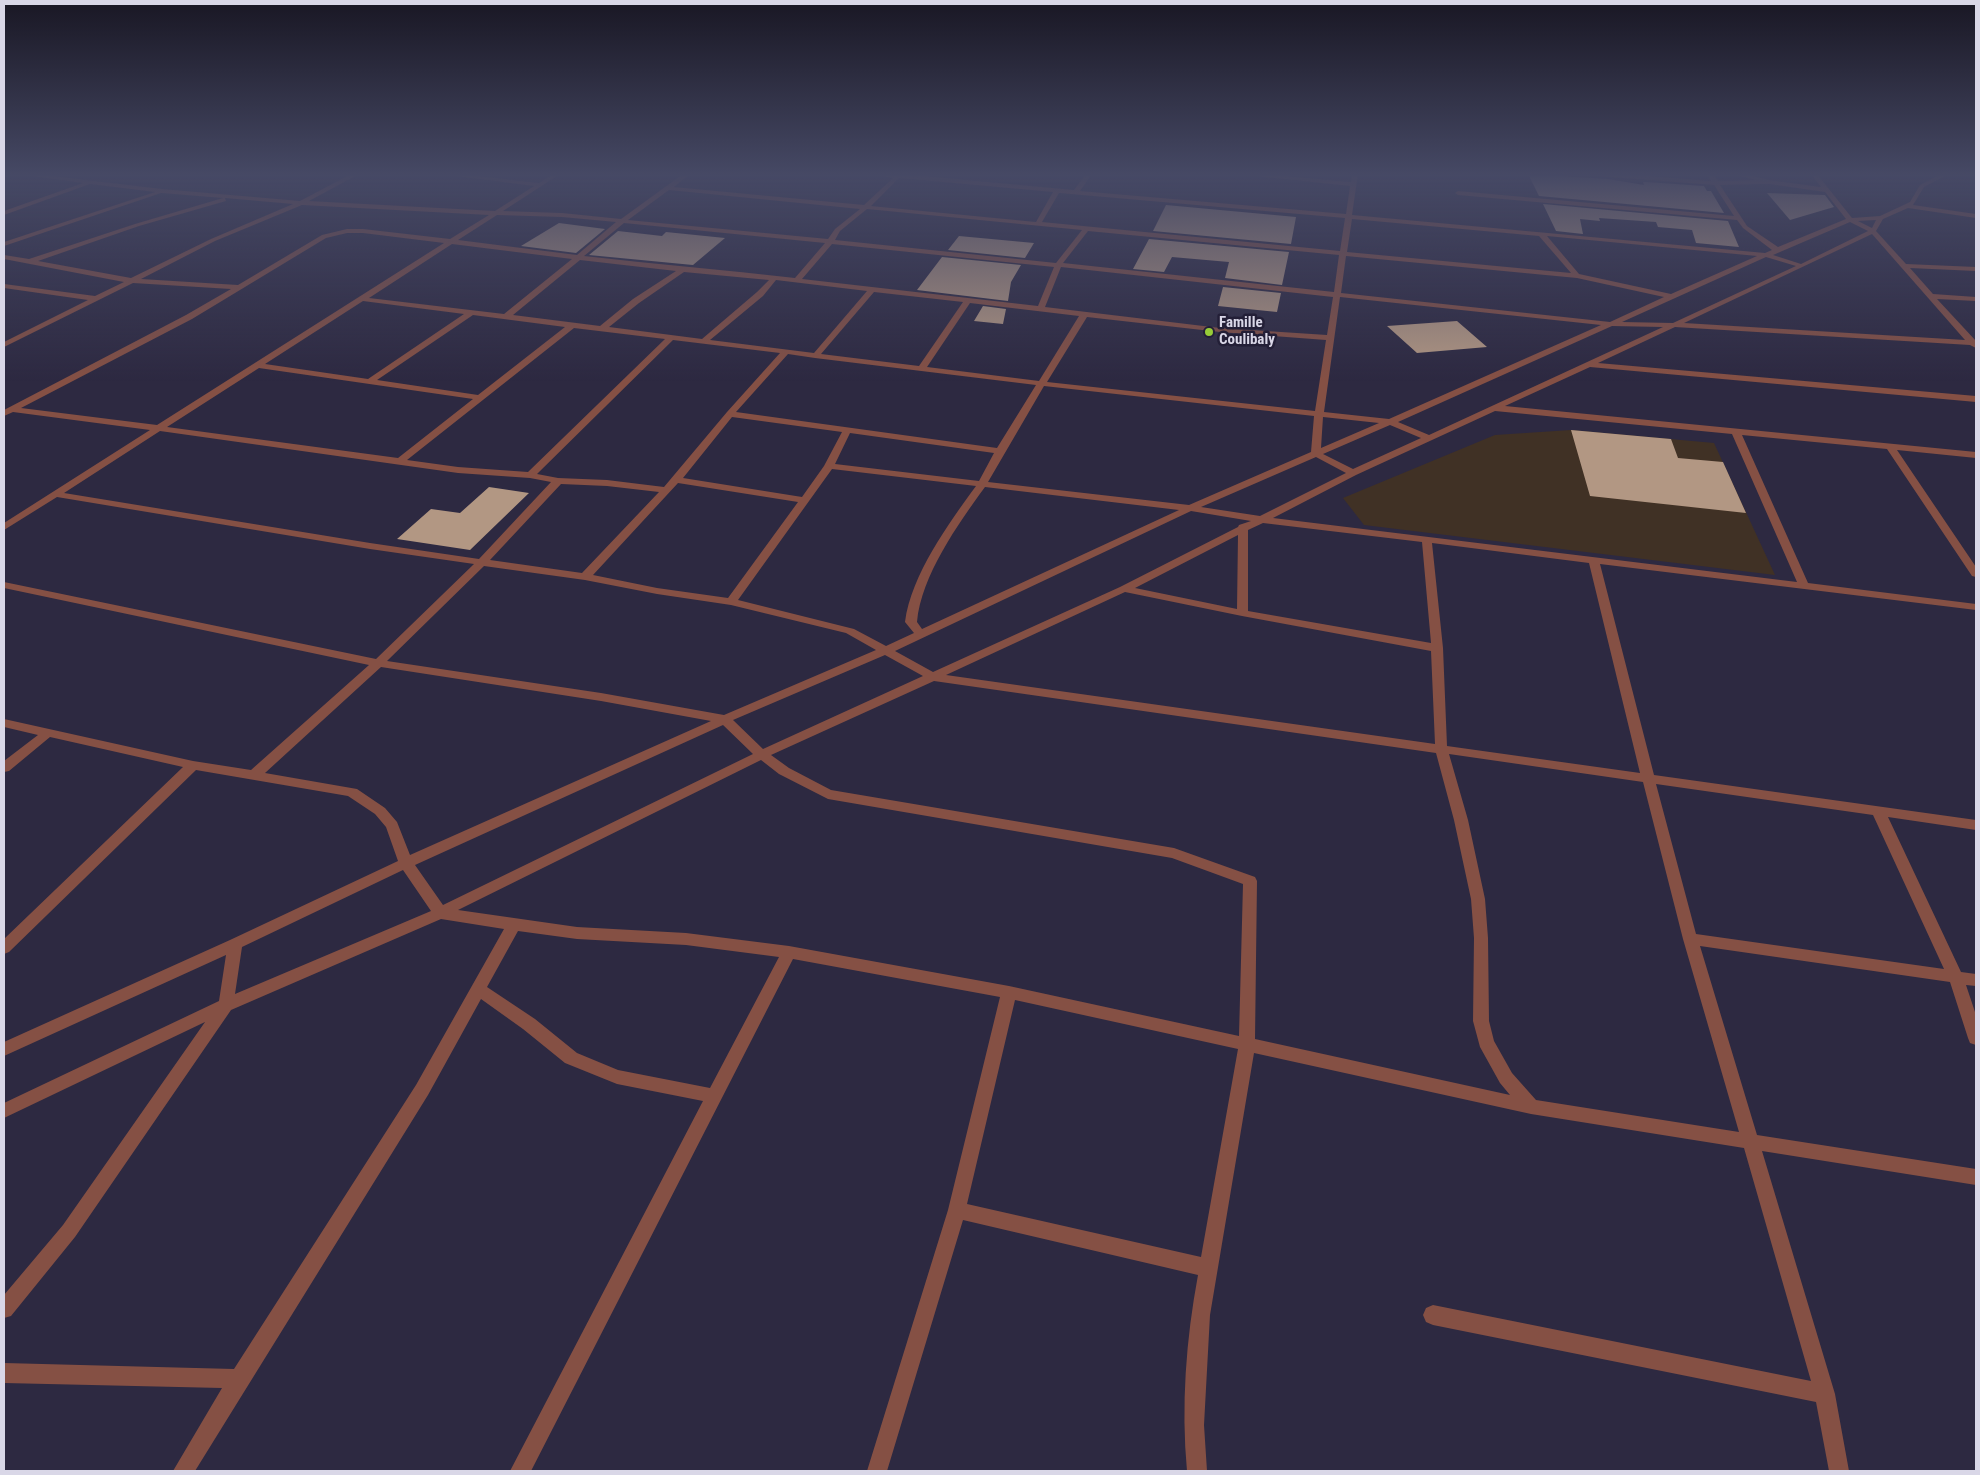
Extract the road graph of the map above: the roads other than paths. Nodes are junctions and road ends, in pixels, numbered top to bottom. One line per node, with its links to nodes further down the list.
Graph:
1 (85, 243): 22 (street)
2 (206, 243): 30 (street)
3 (312, 243): 33 (street)
4 (449, 243): 39 (street)
5 (458, 243): 20 (street)
6 (595, 243): 20 (street)
7 (829, 243): 31 (street)
8 (848, 243): 23 (street)
9 (1075, 243): 23 (street)
10 (1234, 243): 18 (street)
11 (1344, 243): 18 (street)
12 (1549, 243): 28 (street)
13 (1648, 243): 19 (street)
14 (1761, 243): 19 (street)
15 (1795, 243): 19 (street)
16 (1849, 243): 24 (street)
17 (1883, 243): 25 (street)
18 (1343, 253): 28 (street); 35 (street)
19 (1771, 253): 24 (street); 37 (street)
20 (578, 256): 27 (street); 45 (street)
21 (4, 257): 22 (street)
22 (26, 262): 30 (street)
23 (1058, 265): 35 (street); 42 (street)
24 (1802, 266): 48 (street)
25 (1904, 266): 26 (street); 36 (street)
26 (1976, 269)
27 (683, 270): 29 (street); 49 (street)
28 (1577, 276): 37 (street)
29 (774, 278): 31 (street); 54 (street)
30 (133, 280): 33 (street); 38 (street)
31 (797, 280): 34 (street)
32 (4, 286): 38 (street)
33 (238, 287): 67 (street)
34 (873, 289): 41 (street); 58 (street)
35 (1337, 295): 46 (street); 53 (street)
36 (1931, 296): 40 (street); 56 (street)
37 (1672, 297): 46 (street)
38 (97, 299): 51 (street)
39 (362, 299): 43 (street); 60 (street)
40 (1976, 299)
41 (968, 300): 42 (street); 61 (street)
42 (1041, 308): 44 (street)
43 (472, 312): 45 (street); 62 (street)
44 (1086, 314): 53 (street); 63 (street)
45 (506, 317): 47 (street)
46 (1610, 324): 48 (street); 70 (street)
47 (571, 326): 49 (street); 64 (street)
48 (1674, 326): 56 (street); 59 (street)
49 (602, 329): 52 (street)
50 (4, 335): 51 (street)
51 (18, 337): 55 (street)
52 (671, 338): 54 (street); 82 (street)
53 (1331, 338): 69 (street)
54 (703, 342): 57 (street)
55 (4, 344)
56 (1975, 344)
57 (786, 352): 58 (street); 68 (street)
58 (815, 356): 61 (street)
59 (1590, 364): 65 (street); 66 (street)
60 (257, 365): 62 (street); 71 (street)
61 (921, 369): 63 (street)
62 (369, 382): 64 (street)
63 (1042, 384): 69 (street); 76 (street)
64 (480, 398): 79 (street)
65 (1976, 399)
66 (1494, 408): 73 (street); 74 (street)
67 (6, 410): 71 (street)
68 (730, 414): 72 (street); 83 (street)
69 (1319, 415): 70 (street); 77 (street)
70 (1390, 422): 74 (street); 77 (street)
71 (158, 428): 79 (street); 87 (street)
72 (847, 431): 76 (street); 80 (street)
73 (1736, 432): 75 (street); 99 (street)
74 (1429, 438): 81 (street)
75 (1890, 447): 78 (street); 96 (street)
76 (1000, 451): 85 (street)
77 (1316, 454): 81 (street); 89 (street)
78 (1976, 456)
79 (400, 461): 82 (street)
80 (829, 466): 85 (street); 88 (street)
81 (1353, 472): 90 (street)
82 (530, 475): 84 (street)
83 (676, 480): 86 (street); 88 (street)
84 (558, 481): 86 (street); 95 (street)
85 (982, 484): 89 (street); 104 (street)
86 (667, 490): 97 (street)
87 (55, 494): 91 (street); 95 (street)
88 (804, 500): 101 (street)
89 (1190, 508): 90 (street); 104 (street)
90 (1259, 519): 92 (street); 93 (street)
91 (4, 527)
92 (1244, 527): 100 (street); 103 (street)
93 (1427, 540): 94 (street); 105 (street)
94 (1594, 560): 99 (street); 117 (street)
95 (482, 562): 97 (street); 107 (street)
96 (1976, 574)
97 (586, 577): 101 (street)
98 (4, 584): 107 (street)
99 (1804, 586): 102 (street)
100 (1124, 589): 103 (street); 108 (street)
101 (731, 602): 106 (street)
102 (1976, 607)
103 (1242, 614): 105 (street)
104 (920, 634): 106 (street)
105 (1437, 648): 112 (street)
106 (887, 650): 108 (street); 109 (street)
107 (378, 663): 109 (street); 116 (street)
108 (934, 677): 112 (street); 113 (street)
109 (725, 719): 113 (street); 120 (street)
110 (4, 723): 111 (street)
111 (48, 733): 114 (street); 115 (street)
112 (1441, 749): 117 (street); 136 (street)
113 (762, 755): 121 (street); 133 (street)
114 (193, 765): 116 (street); 125 (street)
115 (4, 768)
116 (254, 775): 120 (street)
117 (1648, 778): 118 (street); 123 (street)
118 (1878, 811): 119 (street); 127 (street)
119 (1976, 825)
120 (406, 863): 121 (street); 124 (street)
121 (440, 913): 122 (street); 131 (street)
122 (514, 925): 126 (street); 129 (street)
123 (1690, 939): 127 (street); 138 (street)
124 (234, 944): 131 (street); 134 (street)
125 (4, 948)
126 (789, 952): 130 (street); 135 (street)
127 (1956, 978): 128 (street); 132 (street)
128 (1976, 980)
129 (478, 989): 135 (street); 145 (street)
130 (1009, 992): 133 (street); 140 (street)
131 (226, 1005): 137 (street); 142 (street)
132 (1976, 1038)
133 (1247, 1045): 136 (street); 141 (street)
134 (4, 1049)
135 (714, 1096): 148 (street)
136 (1532, 1107): 138 (street)
137 (4, 1111)
138 (1748, 1140): 139 (street); 146 (street)
139 (1976, 1177)
140 (956, 1210): 141 (street); 149 (street)
141 (1208, 1268): 150 (street)
142 (4, 1309)
143 (1434, 1315): 146 (street)
144 (4, 1373): 145 (street)
145 (239, 1379): 147 (street)
146 (1825, 1394): 151 (street)
147 (183, 1471)
148 (520, 1471)
149 (878, 1471)
150 (1197, 1471)
151 (1839, 1471)

